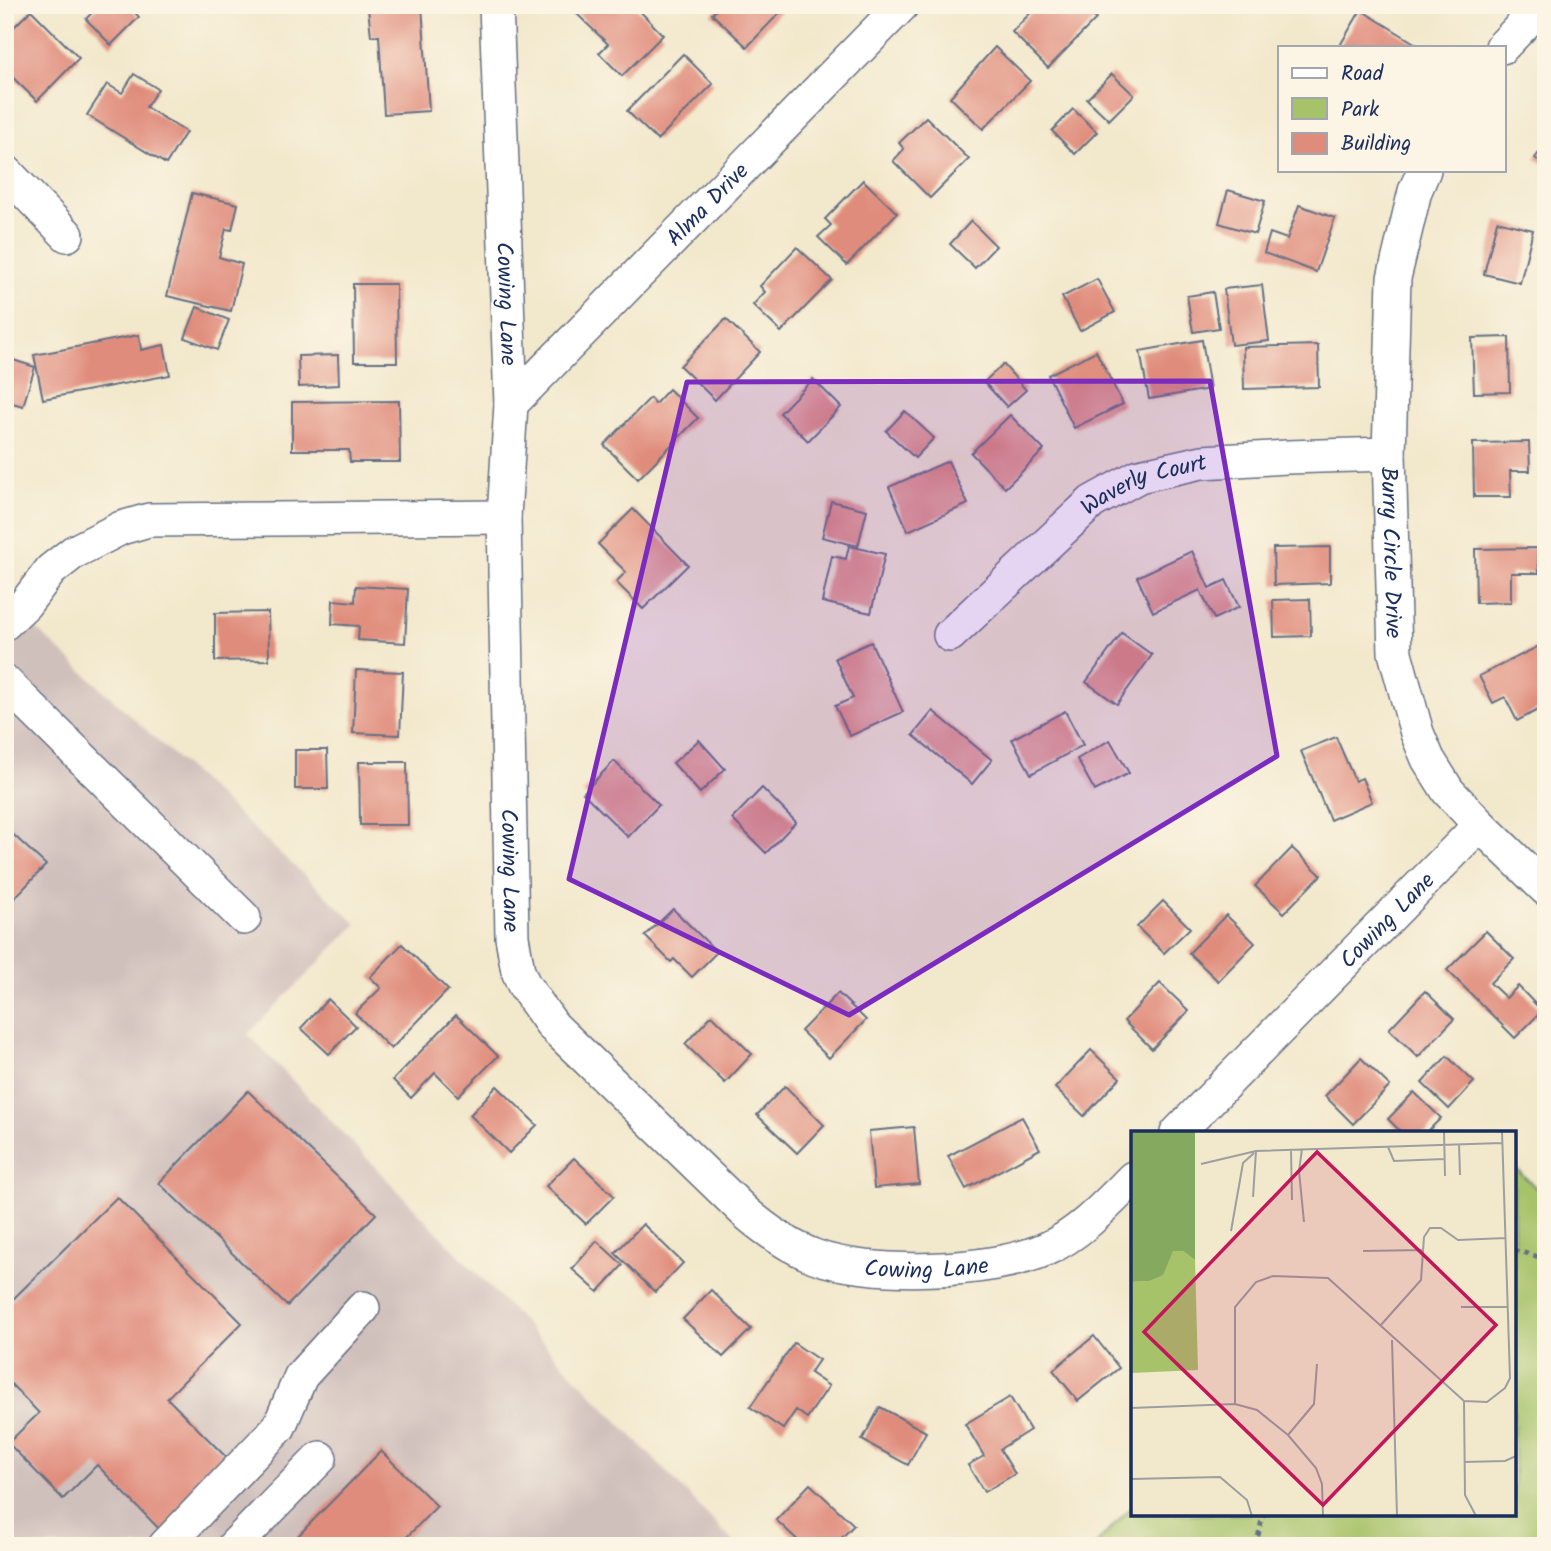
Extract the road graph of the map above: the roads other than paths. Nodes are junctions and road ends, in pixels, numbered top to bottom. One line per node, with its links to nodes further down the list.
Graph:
1 (496, 5): 8 (street, Cowing Lane)
2 (902, 5): 8 (street, Alma Drive)
3 (1542, 5): 4 (street)
4 (1503, 46)
5 (5, 171): 7 (street)
6 (1423, 172): 9 (street, Burry Circle Drive)
7 (67, 235)
8 (511, 404): 10 (street, Cowing Lane)
9 (1389, 454): 12 (street, Waverly Court); 14 (street, Burry Circle Drive)
10 (504, 517): 11 (street); 18 (street, Cowing Lane)
11 (5, 623)
12 (950, 635)
13 (5, 682): 16 (street)
14 (1479, 825): 15 (street, Burry Circle Drive); 17 (street, Cowing Lane)
15 (1546, 889)
16 (244, 918)
17 (1179, 1131)
18 (1131, 1180)
19 (363, 1308): 21 (street)
20 (320, 1458): 22 (street)
21 (165, 1546)
22 (234, 1546)

